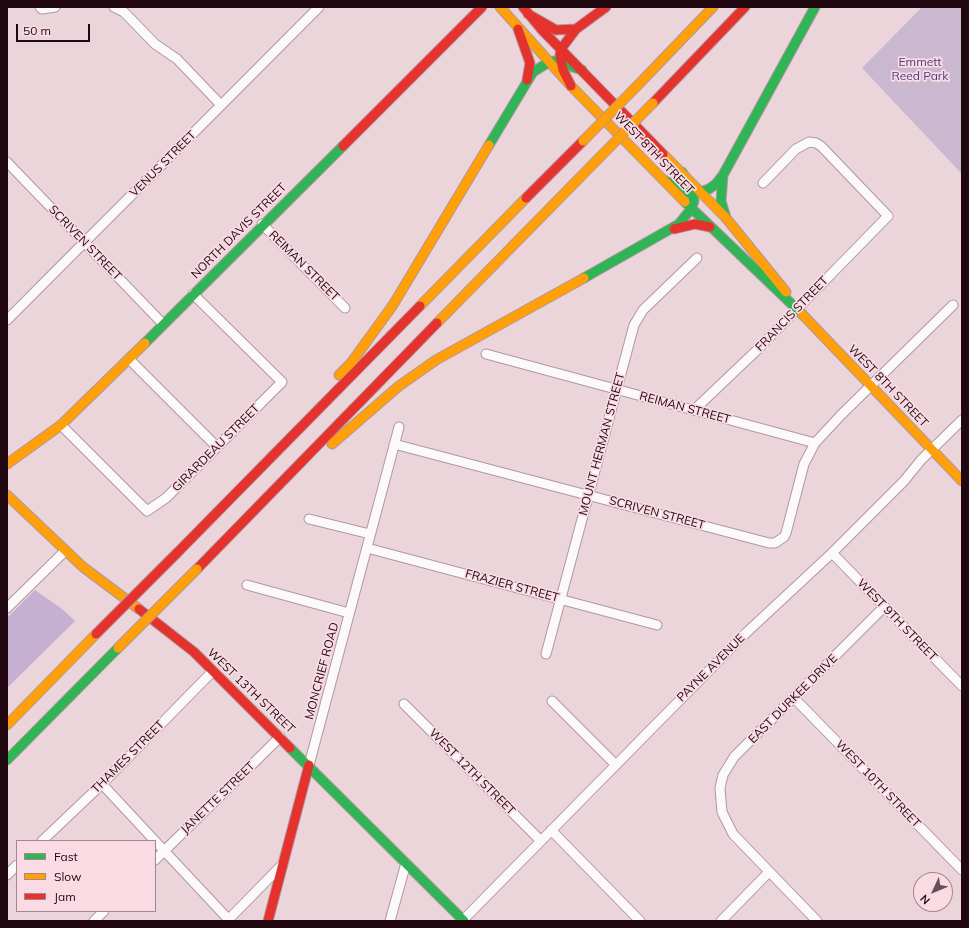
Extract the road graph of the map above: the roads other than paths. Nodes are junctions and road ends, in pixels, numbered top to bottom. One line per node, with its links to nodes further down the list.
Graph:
1 (40, 7): 2 (street)
2 (55, 7)
3 (114, 7): 20 (street)
4 (319, 7): 20 (street, VENUS STREET)
5 (482, 7): 28 (main road, NORTH DAVIS STREET)
6 (500, 7): 12 (main road, WEST 8TH STREET)
7 (606, 7): 13 (main road)
8 (713, 7): 44 (main road, bridge)
9 (745, 7): 53 (main road, bridge)
10 (814, 7): 22 (main road)
11 (526, 11): 13 (main road); 14 (main road, WEST 8TH STREET)
12 (518, 29): 16 (main road, WEST 8TH STREET); 18 (main road)
13 (576, 30): 14 (main road)
14 (561, 49): 15 (main road); 17 (main road, WEST 8TH STREET)
15 (561, 61): 16 (main road); 17 (main road); 19 (main road)
16 (549, 62): 18 (main road); 19 (main road, WEST 8TH STREET)
17 (582, 70): 25 (main road, WEST 8TH STREET)
18 (527, 80): 44 (main road)
19 (571, 86): 23 (main road, WEST 8TH STREET)
20 (222, 105): 31 (street, VENUS STREET)
21 (7, 162): 31 (street, SCRIVEN STREET)
22 (723, 174): 25 (main road); 27 (main road)
23 (664, 180): 25 (main road); 26 (main road, WEST 8TH STREET)
24 (763, 183): 36 (street, FRANCIS STREET)
25 (697, 193): 26 (main road); 27 (main road, WEST 8TH STREET)
26 (691, 209): 29 (main road, WEST 8TH STREET); 30 (main road)
27 (726, 218): 36 (main road, WEST 8TH STREET)
28 (262, 224): 33 (main road, NORTH DAVIS STREET); 35 (street, REIMAN STREET)
29 (710, 227): 30 (main road); 36 (main road, WEST 8TH STREET)
30 (671, 230): 53 (main road)
31 (85, 243): 37 (street, VENUS STREET); 38 (street, SCRIVEN STREET)
32 (697, 258): 42 (street, MOUNT HERMAN STREET)
33 (193, 294): 38 (main road, NORTH DAVIS STREET); 50 (street, GIRARDEAU STREET)
34 (953, 305): 41 (street)
35 (345, 308)
36 (797, 309): 41 (main road, WEST 8TH STREET); 43 (street, FRANCIS STREET)
37 (7, 320)
38 (163, 324): 40 (main road, NORTH DAVIS STREET)
39 (486, 354): 42 (street, REIMAN STREET)
40 (129, 359): 46 (main road, NORTH DAVIS STREET); 50 (street)
41 (872, 386): 48 (street); 51 (main road, WEST 8TH STREET)
42 (616, 389): 43 (street, REIMAN STREET); 56 (street, MOUNT HERMAN STREET)
43 (694, 410): 48 (street, REIMAN STREET)
44 (312, 417): 74 (main road, bridge)
45 (962, 420): 51 (street, PAYNE AVENUE)
46 (61, 425): 50 (street, GIRARDEAU STREET); 52 (main road, NORTH DAVIS STREET)
47 (399, 427): 49 (street, MONCRIEF ROAD)
48 (815, 443): 56 (street, SCRIVEN STREET)
49 (394, 444): 56 (street, SCRIVEN STREET); 58 (street, MONCRIEF ROAD)
50 (217, 447)
51 (932, 450): 54 (main road, WEST 8TH STREET); 61 (street, PAYNE AVENUE)
52 (7, 464)
53 (285, 480): 76 (main road, bridge)
54 (962, 481)
55 (7, 495): 60 (main road, WEST 13TH STREET)
56 (588, 495): 63 (street, MOUNT HERMAN STREET)
57 (309, 519): 58 (street)
58 (370, 534): 59 (street, MONCRIEF ROAD)
59 (366, 548): 63 (street, FRAZIER STREET); 66 (street, MONCRIEF ROAD)
60 (65, 551): 65 (street); 69 (main road, WEST 13TH STREET)
61 (832, 553): 64 (street, WEST 9TH STREET); 77 (street, PAYNE AVENUE)
62 (247, 585): 66 (street)
63 (561, 599): 67 (street, FRAZIER STREET); 68 (street, MOUNT HERMAN STREET)
64 (884, 607): 70 (street, WEST 9TH STREET); 71 (street, EAST DURKEE DRIVE)
65 (7, 608)
66 (349, 613): 78 (street, MONCRIEF ROAD)
67 (657, 625)
68 (546, 654)
69 (213, 671): 75 (main road, WEST 13TH STREET); 79 (street, THAMES STREET)
70 (961, 683)
71 (794, 698): 90 (street, WEST 10TH STREET); 91 (street, EAST DURKEE DRIVE)
72 (552, 701): 77 (street)
73 (404, 704): 83 (street, WEST 12TH STREET)
74 (7, 725)
75 (280, 737): 78 (main road, WEST 13TH STREET); 85 (street, JANETTE STREET)
76 (7, 760)
77 (616, 765): 80 (street, PAYNE AVENUE)
78 (309, 766): 87 (main road, WEST 13TH STREET); 88 (main road, MONCRIEF ROAD)
79 (102, 784): 81 (street, THAMES STREET); 82 (street)
80 (551, 830): 83 (street, PAYNE AVENUE); 99 (street)
81 (43, 840)
82 (154, 840)
83 (540, 840): 95 (street, PAYNE AVENUE)
84 (156, 842): 85 (street)
85 (164, 851): 86 (street, JANETTE STREET); 94 (street)
86 (156, 859)
87 (406, 863): 95 (main road, WEST 13TH STREET); 98 (street)
88 (282, 865): 94 (street); 97 (main road, MONCRIEF ROAD)
89 (16, 866): 92 (street)
90 (962, 870)
91 (769, 872): 100 (street); 101 (street)
92 (7, 875)
93 (103, 912): 96 (street)
94 (228, 920)
95 (463, 920)
96 (94, 921)
97 (268, 921)
98 (390, 921)
99 (640, 921)
100 (721, 921)
101 (817, 921)

